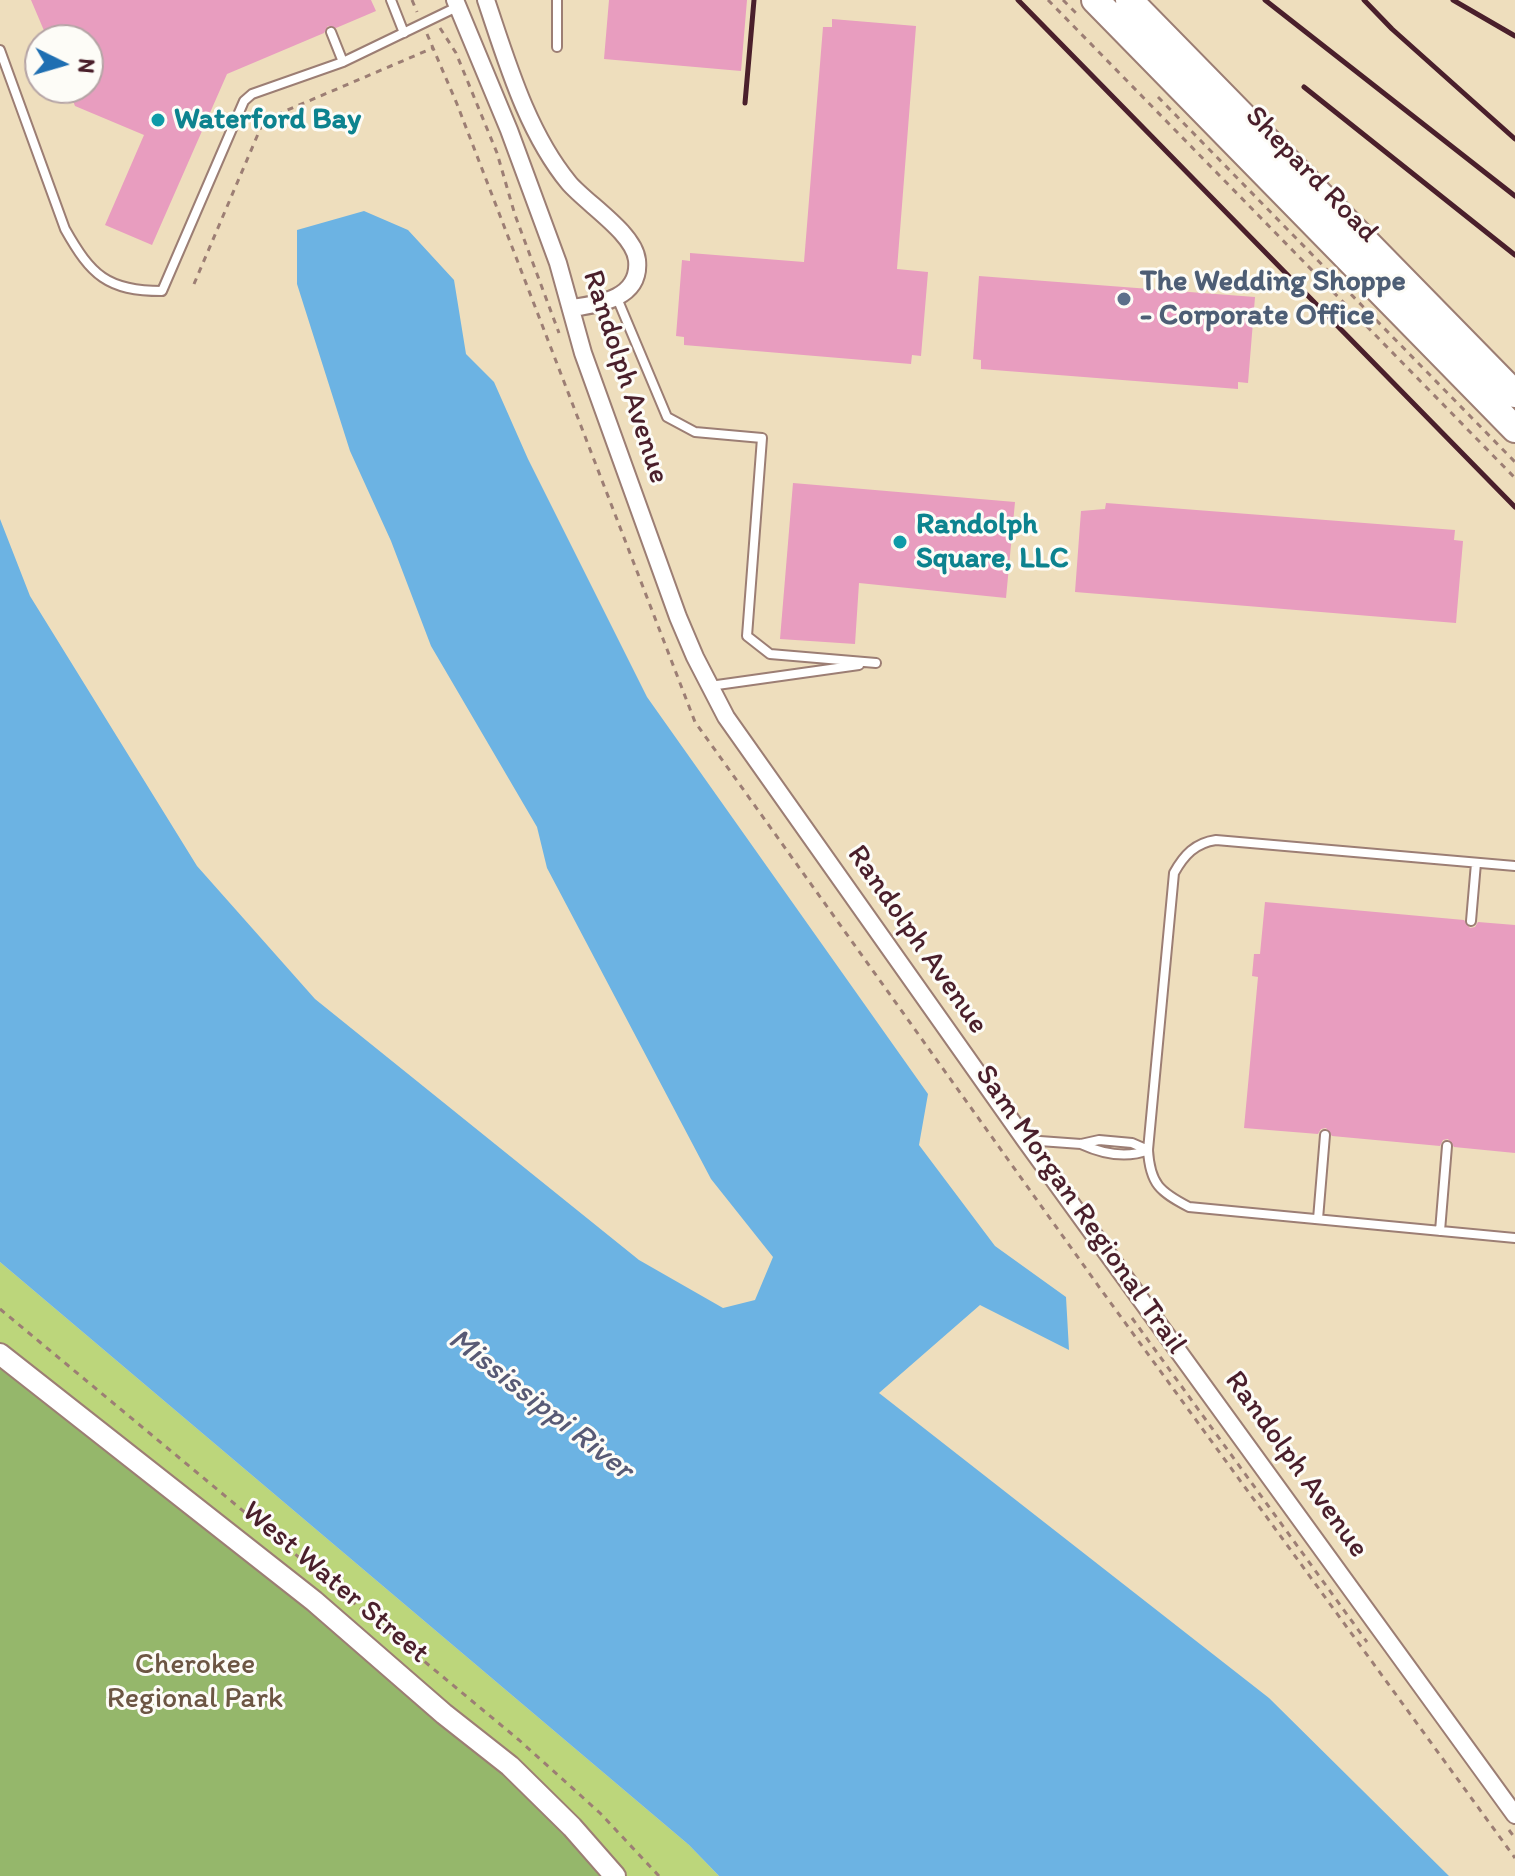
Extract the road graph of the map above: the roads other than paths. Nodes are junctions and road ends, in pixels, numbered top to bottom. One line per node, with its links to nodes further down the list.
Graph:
1 (391, 0): 8 (lane)
2 (486, 0): 12 (street)
3 (557, 0): 9 (lane)
4 (1129, 0): 14 (highway, Shepard Road)
5 (456, 4): 8 (lane); 13 (street, Randolph Avenue)
6 (1090, 11): 15 (highway, Shepard Road)
7 (331, 32): 11 (lane)
8 (404, 33): 11 (lane)
9 (557, 47)
10 (0, 50): 11 (lane)
11 (343, 62)
12 (617, 298): 13 (street); 16 (lane)
13 (572, 308): 16 (street, Randolph Avenue)
14 (1515, 394)
15 (1515, 429)
16 (709, 686): 21 (street, Randolph Avenue)
17 (1476, 863): 18 (lane); 19 (lane); 23 (lane)
18 (1515, 866)
19 (1471, 921)
20 (1325, 1135): 24 (lane)
21 (1025, 1140): 23 (lane); 28 (street, Randolph Avenue)
22 (1447, 1146): 25 (lane)
23 (1148, 1150): 24 (lane)
24 (1318, 1219): 25 (lane)
25 (1440, 1231): 26 (lane)
26 (1515, 1238)
27 (0, 1354): 29 (street, West Water Street)
28 (1511, 1821)
29 (615, 1876)

